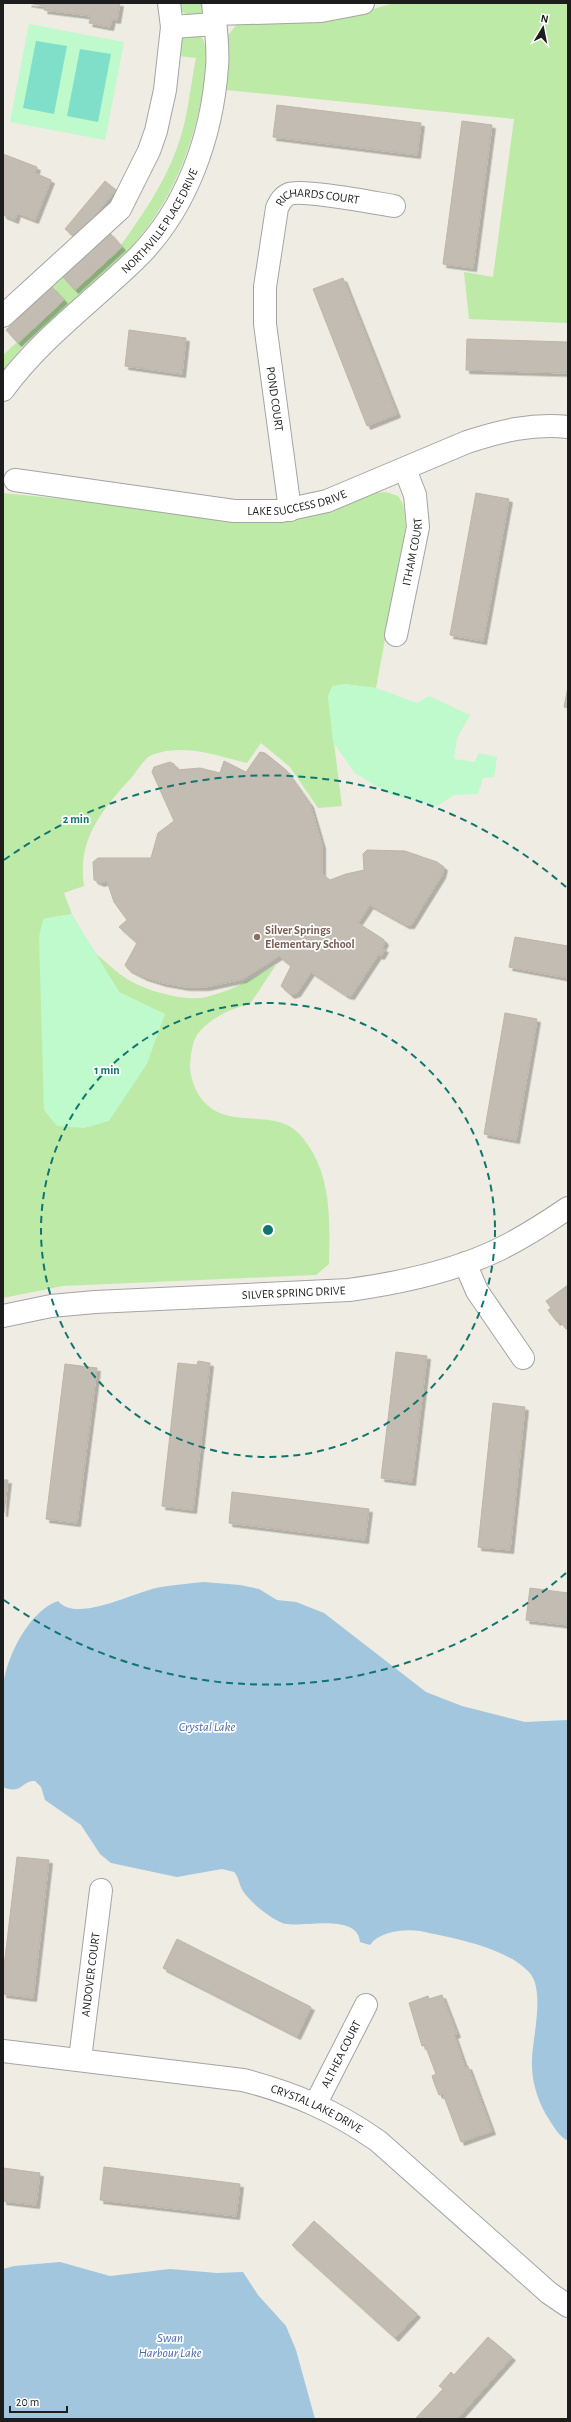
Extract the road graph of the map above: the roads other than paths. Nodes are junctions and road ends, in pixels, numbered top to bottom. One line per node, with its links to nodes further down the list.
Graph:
1 (169, 3): 4 (street)
2 (363, 3): 3 (street)
3 (214, 14): 4 (street); 8 (street, NORTHVILLE PLACE DRIVE)
4 (172, 26): 7 (street)
5 (394, 206): 6 (street, RICHARDS COURT)
6 (265, 287): 12 (street, POND COURT)
7 (3, 316)
8 (3, 390)
9 (568, 427): 10 (street, LAKE SUCCESS DRIVE)
10 (405, 469): 12 (street, LAKE SUCCESS DRIVE); 13 (street, ITHAM COURT)
11 (15, 480): 12 (street, LAKE SUCCESS DRIVE)
12 (290, 510)
13 (396, 635)
14 (568, 1208): 15 (street, SILVER SPRING DRIVE)
15 (465, 1264): 16 (street, SILVER SPRING DRIVE); 17 (street)
16 (3, 1316)
17 (523, 1358)
18 (102, 1890): 21 (street, ANDOVER COURT)
19 (366, 2005): 22 (street, ALTHEA COURT)
20 (3, 2052): 21 (street, CRYSTAL LAKE DRIVE)
21 (80, 2059): 22 (street, CRYSTAL LAKE DRIVE)
22 (316, 2103): 23 (street, CRYSTAL LAKE DRIVE)
23 (568, 2306)

